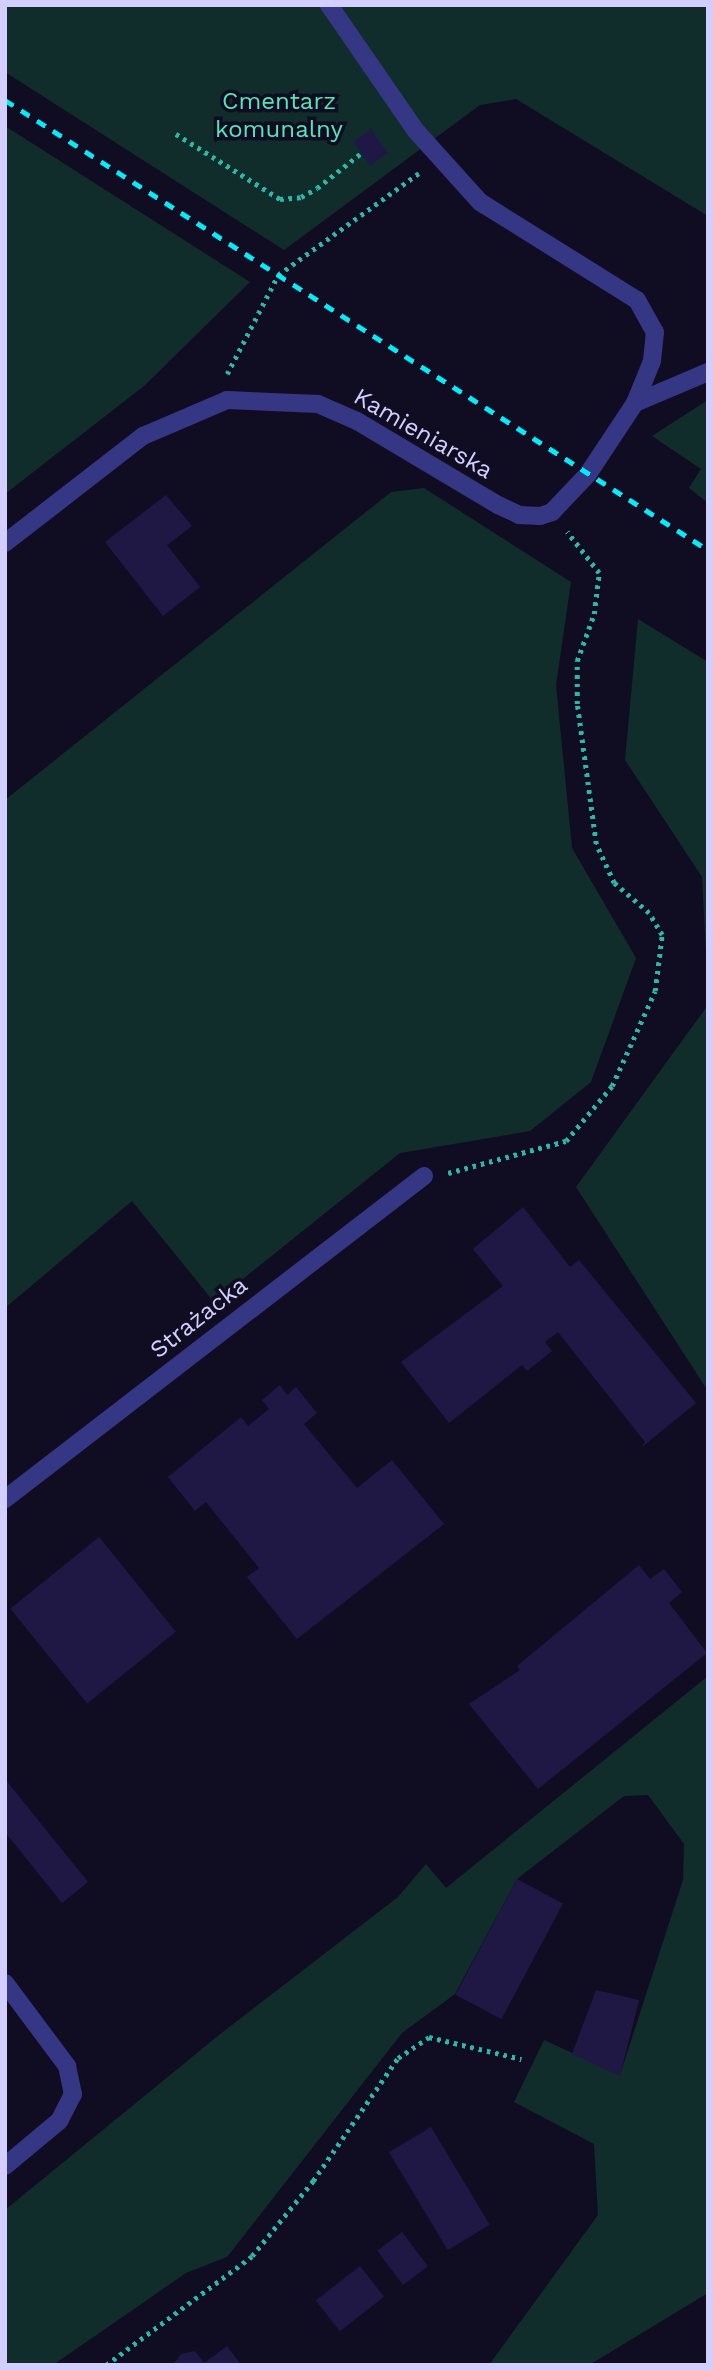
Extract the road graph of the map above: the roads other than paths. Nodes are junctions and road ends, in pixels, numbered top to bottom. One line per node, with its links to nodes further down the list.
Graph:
1 (329, 5): 3 (street)
2 (708, 372): 3 (street)
3 (635, 403): 4 (street, Kamieniarska)
4 (5, 543)
5 (424, 1176): 6 (street, Strażacka)
6 (5, 1499)
7 (5, 1983): 8 (street)
8 (5, 2166)

